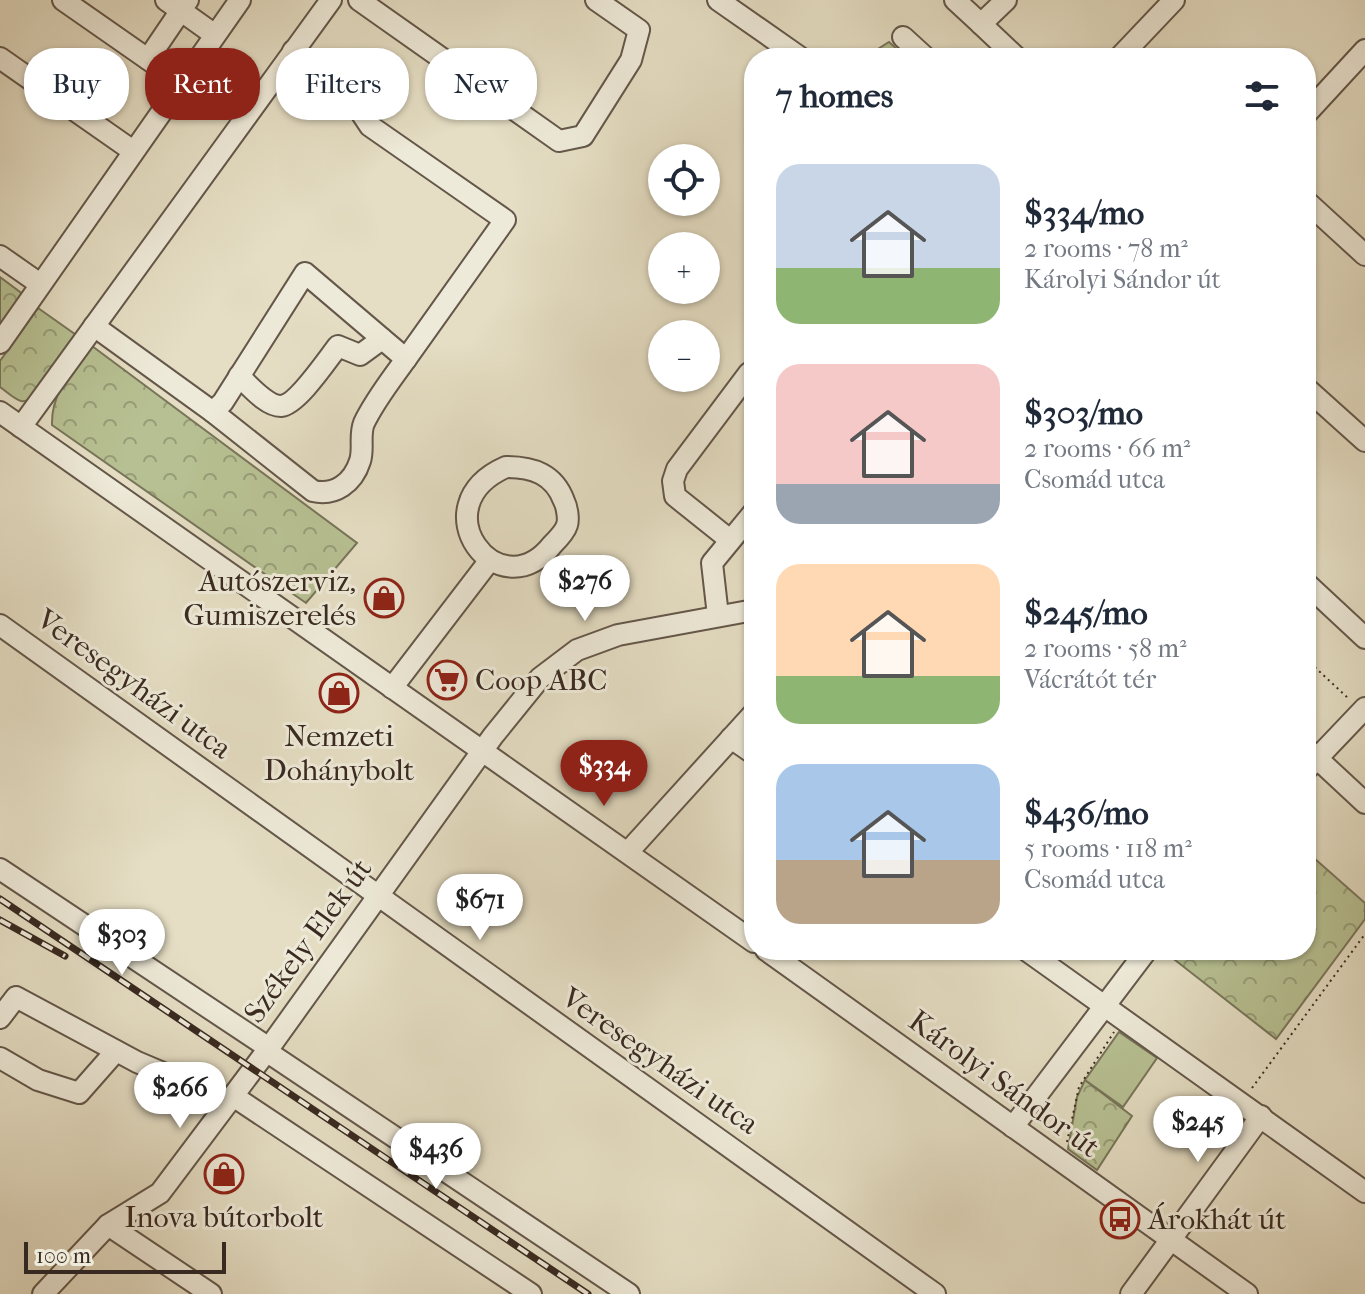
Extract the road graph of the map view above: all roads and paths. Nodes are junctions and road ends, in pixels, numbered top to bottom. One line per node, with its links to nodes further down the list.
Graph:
1 (63, 0): 22 (street)
2 (240, 0): 12 (street)
3 (331, 0): 16 (street)
4 (359, 0): 5 (street)
5 (596, 0)
6 (718, 0): 17 (street)
7 (955, 0): 11 (street)
8 (1006, 0): 11 (street)
9 (1174, 0): 20 (street)
10 (178, 4): 12 (street); 14 (street)
11 (981, 24): 19 (street)
12 (215, 35): 15 (street)
13 (903, 37): 18 (street)
14 (154, 48)
15 (206, 48)
16 (295, 48)
17 (787, 48)
18 (915, 48)
19 (1006, 48)
20 (1128, 48)
21 (1365, 51): 25 (street)
22 (145, 57)
23 (2, 65): 28 (street)
24 (276, 74): 33 (street)
25 (1316, 103)
26 (155, 120): 28 (street)
27 (366, 120): 36 (street)
28 (133, 151): 32 (street)
29 (1316, 210): 30 (street)
30 (1365, 255)
31 (0, 256): 32 (street)
32 (40, 284): 35 (street)
33 (94, 326): 41 (street); 42 (street)
34 (382, 339): 36 (street); 37 (street); 37 (street)
35 (0, 343)
36 (406, 359): 41 (street)
37 (239, 376): 41 (street)
38 (744, 380): 45 (street)
39 (1316, 397): 43 (street)
40 (0, 412): 42 (street)
41 (213, 412)
42 (21, 427): 53 (street)
43 (1365, 441)
44 (744, 524): 45 (street)
45 (730, 540): 49 (street)
46 (490, 560): 46 (street); 53 (street)
47 (1316, 592): 51 (street)
48 (744, 612): 49 (street, Székely Elek út)
49 (718, 616): 58 (street, Székely Elek út)
50 (0, 625): 64 (street, Veresegyházi utca)
51 (1365, 638)
52 (1316, 668): 54 (path)
53 (392, 688): 58 (street)
54 (1359, 706): 59 (street)
55 (744, 724): 56 (street)
56 (731, 738): 57 (street); 62 (street)
57 (744, 747)
58 (482, 751): 62 (street); 64 (street, Székely Elek út)
59 (1316, 753)
60 (1316, 764): 61 (street)
61 (1365, 803)
62 (628, 852): 66 (street)
63 (0, 869): 73 (street)
64 (377, 896): 73 (street, Székely Elek út); 88 (street, Veresegyházi utca)
65 (1365, 934): 77 (path)
66 (744, 935)
67 (780, 960): 79 (street, Károlyi Sándor út)
68 (1040, 960): 70 (street)
69 (1139, 960): 70 (street)
70 (1103, 1006): 72 (street); 79 (street)
71 (0, 1018): 74 (street)
72 (1123, 1019): 77 (street); 80 (path)
73 (268, 1049): 76 (street, Székely Elek út); 87 (street)
74 (116, 1051): 75 (street); 76 (street)
75 (0, 1058)
76 (231, 1098): 82 (street, Székely Elek út); 86 (street)
77 (1242, 1102): 78 (street)
78 (1261, 1116): 81 (street); 83 (street)
79 (1013, 1127): 80 (street, Károlyi Sándor út)
80 (1064, 1163): 83 (street, Károlyi Sándor út)
81 (1365, 1192)
82 (108, 1225): 84 (street, Székely Elek út); 85 (street)
83 (1170, 1239): 89 (street); 90 (street, Károlyi Sándor út)
84 (43, 1294)
85 (211, 1294)
86 (531, 1294)
87 (629, 1294)
88 (935, 1294)
89 (1131, 1294)
90 (1247, 1294)

